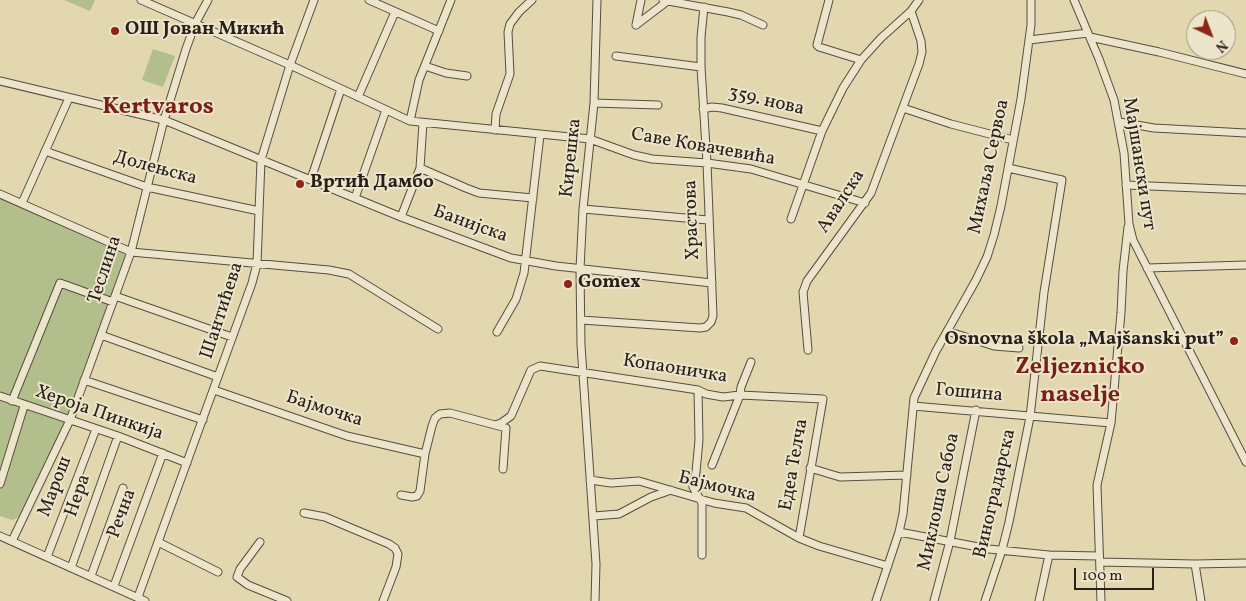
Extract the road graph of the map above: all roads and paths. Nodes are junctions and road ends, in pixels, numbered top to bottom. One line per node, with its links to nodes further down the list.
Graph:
1 (141, 0): 17 (street, Саве Ковачевића)
2 (208, 0): 17 (street, Теслина)
3 (314, 0): 24 (street, Шантићева)
4 (370, 0): 16 (street)
5 (451, 0): 19 (street)
6 (532, 0): 42 (street)
7 (597, 0): 33 (street, Кирешка)
8 (641, 0): 9 (street)
9 (667, 0): 14 (street)
10 (829, 0): 23 (street)
11 (919, 0): 15 (street)
12 (1031, 0): 21 (street, Михаља Сервоа)
13 (1074, 0): 20 (street, Мајшански пут)
14 (704, 7): 18 (street); 26 (street, Храстова)
15 (911, 11): 23 (street); 35 (street, Авалска)
16 (395, 12): 19 (street); 31 (street)
17 (195, 24): 24 (street, Саве Ковачевића); 38 (street, Теслина)
18 (763, 25)
19 (439, 32): 25 (street)
20 (1089, 35): 21 (street); 27 (street); 41 (street, Мајшански пут)
21 (1029, 40): 47 (street, Михаља Сервоа)
22 (616, 56): 26 (street)
23 (861, 60): 43 (street)
24 (290, 65): 30 (street, Саве Ковачевића); 49 (street, Шантићева)
25 (425, 66): 28 (street); 39 (street)
26 (701, 68): 36 (street, Храстова)
27 (1246, 74)
28 (467, 76)
29 (0, 81): 32 (street, Банијска)
30 (341, 89): 31 (street, Саве Ковачевића); 53 (street)
31 (358, 97): 37 (street, Саве Ковачевића)
32 (69, 98): 38 (street, Банијска); 48 (street)
33 (594, 103): 34 (street); 46 (street, Кирешка)
34 (658, 105)
35 (903, 108): 47 (street); 62 (street, Авалска)
36 (703, 109): 43 (street, 359. нова); 50 (street, Храстова)
37 (386, 110): 39 (street, Саве Ковачевића); 59 (street)
38 (164, 120): 49 (street, Банијска); 56 (street, Теслина)
39 (410, 120): 40 (street, Саве Ковачевића)
40 (423, 122): 42 (street, Саве Ковачевића); 51 (street)
41 (1119, 122): 44 (street); 55 (street, Мајшански пут)
42 (495, 130): 45 (street, Саве Ковачевића)
43 (822, 132): 54 (street)
44 (1246, 133)
45 (540, 135): 46 (street, Саве Ковачевића); 60 (street)
46 (590, 139): 50 (street, Саве Ковачевића); 63 (street, Кирешка)
47 (1013, 140): 52 (street, Михаља Сервоа)
48 (46, 150): 56 (street, Долењска); 61 (street)
49 (261, 160): 53 (street, Банијска); 64 (street, Шантићева)
50 (707, 163): 54 (street, Саве Ковачевића); 66 (street, Храстова)
51 (420, 168): 60 (street); 65 (street)
52 (1008, 168): 79 (street, Михаља Сервоа); 98 (street, Виноградарска)
53 (311, 179): 59 (street, Банијска)
54 (804, 184): 62 (street, Саве Ковачевића); 67 (street)
55 (1126, 185): 57 (street); 68 (street, Мајшански пут)
56 (147, 187): 64 (street, Долењска); 69 (street, Теслина)
57 (1246, 190)
58 (0, 194): 61 (street)
59 (355, 198): 65 (street, Банијска)
60 (533, 198): 70 (street)
61 (22, 203): 69 (street)
62 (865, 203): 84 (street, Авалска)
63 (583, 209): 66 (street); 74 (street, Кирешка)
64 (259, 210): 71 (street, Шантићева)
65 (401, 216): 70 (street, Банијска)
66 (708, 220): 75 (street, Храстова)
67 (791, 220)
68 (1129, 224): 73 (street, Мајшански пут); 102 (street)
69 (131, 252): 71 (street); 76 (street, Теслина)
70 (525, 260): 74 (street, Банијска); 80 (street)
71 (257, 264): 78 (street); 82 (street, Шантићева)
72 (1246, 265): 73 (street)
73 (1147, 268): 109 (street, Мајшански пут)
74 (580, 269): 75 (street, Банијска); 77 (street, Кирешка)
75 (712, 282): 77 (street)
76 (114, 299): 81 (street, Теслина); 82 (street); 94 (street)
77 (580, 320): 86 (street, Кирешка)
78 (438, 329)
79 (947, 331): 83 (street); 96 (street, Михаља Сервоа)
80 (497, 332)
81 (101, 335): 87 (street); 88 (street, Теслина)
82 (232, 337): 87 (street, Шантићева)
83 (1019, 348)
84 (808, 350)
85 (751, 362): 91 (street)
86 (582, 372): 90 (street, Копаоничка); 101 (street); 115 (street, Кирешка)
87 (218, 377): 89 (street, Шантићева)
88 (84, 380): 99 (street, Теслина); 100 (street)
89 (214, 390): 100 (street, Шантићева); 108 (street, Бајмочка)
90 (698, 390): 91 (street, Копаоничка); 120 (street)
91 (740, 395): 93 (street, Копаоничка); 111 (street)
92 (0, 396): 94 (street, Хероја Пинкија)
93 (823, 398): 113 (street, Едеа Телча)
94 (12, 401): 95 (street, Хероја Пинкија)
95 (24, 406): 99 (street, Хероја Пинкија); 116 (street)
96 (913, 406): 97 (street, Гошина); 114 (street, Михаља Сервоа)
97 (976, 410): 98 (street, Гошина); 127 (street, Миклоша Сабоа)
98 (1030, 417): 102 (street, Гошина); 130 (street, Виноградарска)
99 (70, 420): 105 (street, Хероја Пинкија); 126 (street, Теслина)
100 (203, 420): 110 (street, Шантићева)
101 (507, 420): 103 (street); 104 (street)
102 (1111, 423): 134 (street)
103 (495, 425): 104 (street); 108 (street)
104 (506, 428): 112 (street)
105 (96, 429): 106 (street, Хероја Пинкија); 133 (street, Марош)
106 (118, 436): 107 (street, Хероја Пинкија); 138 (street, Нера)
107 (163, 453): 110 (street, Хероја Пинкија); 141 (street, Речна)
108 (425, 454): 119 (street)
109 (1246, 462)
110 (188, 463): 128 (street, Шантићева)
111 (712, 465)
112 (503, 468)
113 (810, 468): 114 (street); 125 (street, Едеа Телча)
114 (907, 475): 123 (street, Михаља Сервоа)
115 (590, 480): 118 (street); 122 (street, Кирешка)
116 (0, 484)
117 (124, 488): 140 (street)
118 (671, 490): 120 (street, Бајмочка); 122 (street, Бајмочка)
119 (401, 495)
120 (700, 498): 125 (street, Бајмочка); 131 (street)
121 (304, 513): 145 (street)
122 (594, 516): 146 (street, Кирешка)
123 (899, 532): 127 (street); 137 (street, Михаља Сервоа)
124 (0, 536): 126 (street)
125 (799, 538): 137 (street, Бајмочка)
126 (12, 541): 133 (street)
127 (950, 541): 130 (street); 148 (street, Миклоша Сабоа)
128 (158, 542): 139 (street); 142 (street, Шантићева)
129 (260, 542): 144 (street)
130 (1002, 550): 132 (street); 149 (street, Виноградарска)
131 (702, 555)
132 (1050, 555): 134 (street); 150 (street)
133 (47, 557): 138 (street)
134 (1099, 559): 136 (street); 151 (street)
135 (1246, 563): 136 (street)
136 (1195, 564): 152 (street)
137 (888, 566): 147 (street, Михаља Сервоа)
138 (71, 568): 140 (street)
139 (218, 572)
140 (91, 576): 141 (street)
141 (114, 586): 142 (street)
142 (138, 596): 143 (street)
143 (145, 601)
144 (287, 601)
145 (383, 601)
146 (594, 601)
147 (876, 601)
148 (934, 601)
149 (985, 601)
150 (1039, 601)
151 (1101, 601)
152 (1201, 601)

